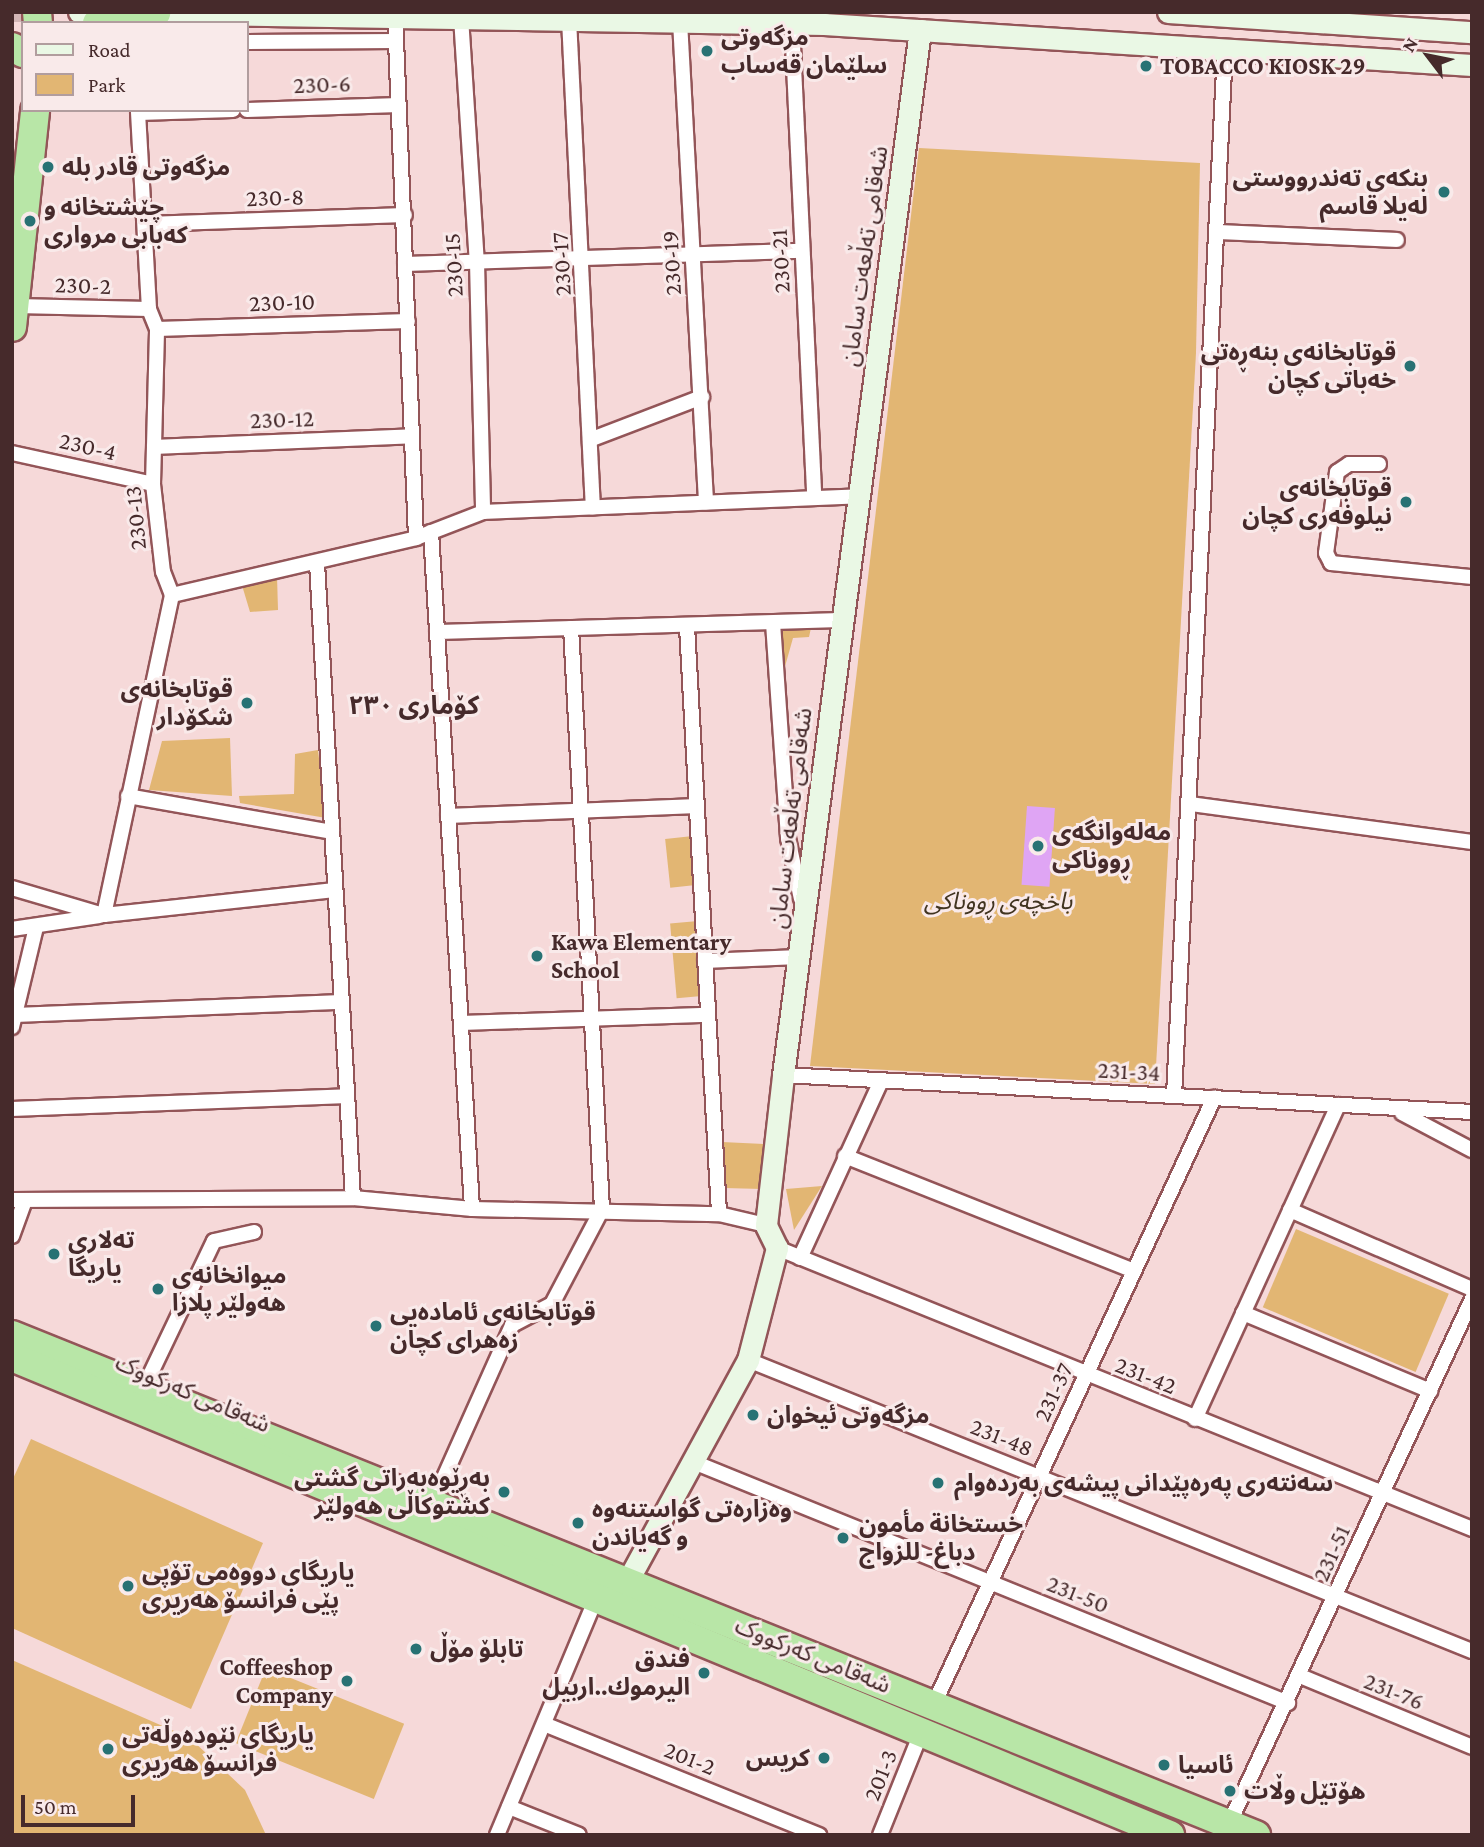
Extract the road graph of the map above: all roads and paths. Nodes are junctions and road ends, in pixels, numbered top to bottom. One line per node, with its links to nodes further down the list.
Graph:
1 (79, 12): 3 (main road)
2 (1168, 12): 4 (main road)
3 (156, 13): 5 (main road); 9 (highway)
4 (1218, 13): 13 (main road)
5 (395, 15): 6 (main road); 15 (street)
6 (461, 17): 8 (main road); 33 (street, 230-15)
7 (825, 18): 11 (main road); 12 (main road)
8 (569, 19): 10 (main road); 32 (street, 230-17)
9 (109, 21)
10 (680, 21): 11 (main road); 31 (street, 230-19)
11 (792, 24): 30 (street, 230-21)
12 (920, 30): 17 (main road); 46 (main road, شەقامی تەڵعەت سامان)
13 (1423, 30): 14 (main road); 18 (main road)
14 (1472, 32)
15 (396, 41): 16 (street); 22 (street)
16 (248, 42)
17 (1225, 48): 18 (main road); 28 (street)
18 (1421, 63): 20 (main road)
19 (13, 64): 21 (highway)
20 (1472, 65)
21 (12, 70)
22 (399, 105): 23 (street, 230-6); 26 (street)
23 (248, 110)
24 (139, 112): 27 (street, 230-13)
25 (34, 114): 36 (highway)
26 (405, 215): 27 (street, 230-8); 34 (street)
27 (146, 224): 35 (street, 230-13)
28 (1220, 232): 29 (street); 62 (street)
29 (1397, 240)
30 (802, 251): 31 (street); 47 (street, 230-21)
31 (693, 255): 32 (street); 39 (street, 230-19)
32 (583, 259): 33 (street); 41 (street, 230-17)
33 (477, 262): 34 (street); 50 (street, 230-15)
34 (405, 264): 37 (street)
35 (149, 309): 36 (street, 230-2); 38 (street, 230-13)
36 (14, 316)
37 (408, 321): 38 (street, 230-10); 40 (street)
38 (157, 329): 42 (street, 230-13)
39 (702, 397): 41 (street); 48 (street, 230-19)
40 (412, 436): 42 (street, 230-12); 52 (street)
41 (592, 439): 49 (street, 230-17)
42 (154, 447): 45 (street, 230-13)
43 (12, 453): 45 (street, 230-4)
44 (1379, 464): 54 (street)
45 (153, 484): 55 (street, 230-13)
46 (859, 496): 47 (street); 56 (main road, شەقامی تەڵعەت سامان)
47 (814, 497): 48 (street)
48 (706, 502): 49 (street)
49 (593, 507): 50 (street)
50 (483, 512): 51 (street)
51 (431, 532): 52 (street); 60 (street)
52 (416, 538): 53 (street)
53 (317, 563): 55 (street); 66 (street)
54 (1472, 577)
55 (172, 595): 61 (street, 230-13)
56 (842, 620): 57 (street); 70 (main road, شەقامی تەڵعەت سامان)
57 (773, 623): 58 (street); 70 (street)
58 (687, 626): 59 (street); 63 (street)
59 (571, 628): 60 (street); 64 (street)
60 (438, 632): 65 (street)
61 (128, 796): 66 (street); 71 (street, 230-13)
62 (1191, 804): 67 (street); 84 (street)
63 (697, 806): 64 (street); 75 (street)
64 (579, 810): 65 (street); 78 (street)
65 (448, 816): 80 (street)
66 (332, 832): 69 (street)
67 (1472, 842)
68 (12, 888): 71 (street)
69 (335, 890): 71 (street); 76 (street)
70 (804, 910): 74 (main road, شەقامی تەڵعەت سامان)
71 (104, 915): 72 (street)
72 (36, 927): 73 (street); 79 (street)
73 (12, 929)
74 (799, 957): 75 (street); 81 (main road, شەقامی تەڵعەت سامان)
75 (705, 961): 77 (street)
76 (342, 1002): 79 (street); 83 (street)
77 (708, 1015): 78 (street); 97 (street)
78 (589, 1019): 80 (street); 95 (street)
79 (14, 1021)
80 (461, 1023): 94 (street)
81 (783, 1075): 82 (street, 231-34); 98 (main road, شەقامی تەڵعەت سامان)
82 (881, 1080): 84 (street, 231-34); 91 (street)
83 (347, 1096): 87 (street); 92 (street)
84 (1174, 1096): 85 (street, 231-34)
85 (1214, 1098): 86 (street, 231-34); 103 (street, 231-37)
86 (1338, 1105): 88 (street, 231-34); 96 (street)
87 (12, 1109)
88 (1397, 1111): 89 (street, 231-34); 90 (street)
89 (1472, 1112)
90 (1472, 1150)
91 (845, 1156): 102 (street); 103 (street)
92 (353, 1198): 93 (street); 94 (street)
93 (19, 1200): 100 (street)
94 (472, 1209): 95 (street)
95 (602, 1209): 97 (street); 121 (street)
96 (1290, 1210): 104 (street); 106 (street)
97 (719, 1214): 98 (street)
98 (766, 1224): 101 (main road)
99 (254, 1232): 111 (street)
100 (12, 1236)
101 (777, 1248): 102 (street, 231-42); 110 (main road)
102 (800, 1258): 113 (street, 231-42)
103 (1134, 1271): 113 (street, 231-37)
104 (1472, 1289)
105 (1472, 1299): 114 (street, 231-51)
106 (1243, 1313): 114 (street); 115 (street)
107 (12, 1317): 111 (highway, شەقامی کەرکووک)
108 (12, 1335): 117 (highway, شەقامی کەرکووک)
109 (12, 1357): 120 (highway, شەقامی کەرکووک)
110 (748, 1360): 116 (main road); 118 (street, 231-48)
111 (150, 1375): 117 (highway, شەقامی کەرکووک)
112 (12, 1376): 120 (highway, شەقامی کەرکووک)
113 (1086, 1376): 115 (street, 231-42); 118 (street, 231-37)
114 (1430, 1391): 119 (street, 231-51)
115 (1195, 1419): 119 (street, 231-42)
116 (696, 1463): 123 (main road); 124 (street, 231-50)
117 (370, 1477): 121 (highway, شەقامی کەرکووک)
118 (1039, 1477): 124 (street, 231-37); 125 (street, 231-48)
119 (1382, 1494): 122 (street, 231-42); 125 (street, 231-51)
120 (355, 1502): 126 (highway, شەقامی کەرکووک)
121 (433, 1502): 123 (highway, شەقامی کەرکووک)
122 (1472, 1529)
123 (628, 1580): 130 (highway, شەقامی کەرکووک)
124 (990, 1583): 129 (street, 231-50); 130 (street, 231-37)
125 (1336, 1597): 127 (street, 231-48); 128 (street, 231-51)
126 (595, 1601): 131 (street); 132 (highway, شەقامی کەرکووک)
127 (1472, 1651)
128 (1300, 1676): 129 (street, 231-51); 133 (street, 231-76)
129 (1288, 1703): 135 (street, 231-51)
130 (934, 1704): 135 (highway, شەقامی کەرکووک)
131 (544, 1724): 134 (street); 138 (street, 201-2)
132 (921, 1734): 139 (street, 201-3); 140 (highway, شەقامی کەرکووک)
133 (1472, 1747)
134 (509, 1807): 136 (street); 137 (street)
135 (1229, 1824): 141 (highway, شەقامی کەرکووک)
136 (571, 1833)
137 (497, 1835)
138 (819, 1835)
139 (880, 1835)
140 (1170, 1835)
141 (1256, 1835)

